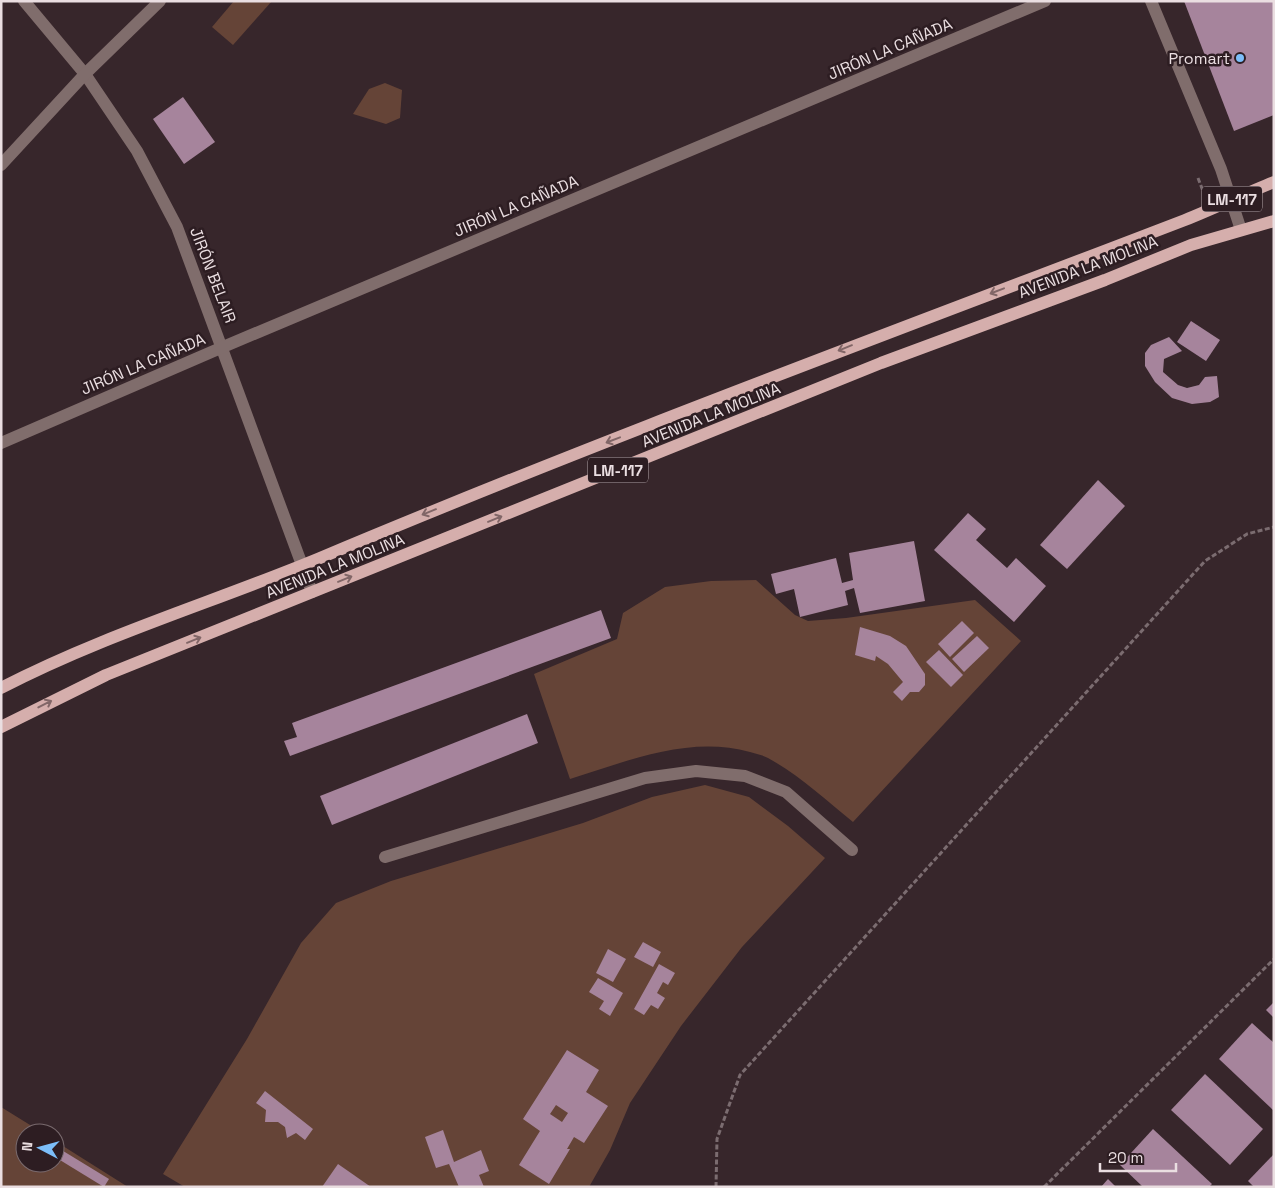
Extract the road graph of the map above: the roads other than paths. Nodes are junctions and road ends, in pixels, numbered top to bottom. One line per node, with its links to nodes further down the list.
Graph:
1 (24, 1): 5 (street, JIRÓN BELAIR)
2 (160, 1): 5 (street)
3 (1045, 1): 11 (street, JIRÓN LA CAÑADA)
4 (1151, 1): 8 (street)
5 (85, 74): 6 (street); 11 (street, JIRÓN BELAIR)
6 (1, 165)
7 (1274, 182): 8 (main road, AVENIDA LA MOLINA / LM-117)
8 (1230, 200): 10 (street); 13 (main road, AVENIDA LA MOLINA / LM-117, one-way to 13)
9 (1274, 221): 10 (main road, AVENIDA LA MOLINA / LM-117)
10 (1241, 230): 14 (main road, AVENIDA LA MOLINA / LM-117, one-way to 10)
11 (223, 347): 12 (street, JIRÓN LA CAÑADA); 13 (street, JIRÓN BELAIR)
12 (1, 443)
13 (302, 565): 14 (street, JIRÓN BELAIR); 15 (main road, AVENIDA LA MOLINA / LM-117)
14 (312, 592): 16 (main road, AVENIDA LA MOLINA / LM-117, one-way to 14)
15 (1, 688)
16 (1, 726)
17 (852, 850): 18 (street)
18 (385, 857)

